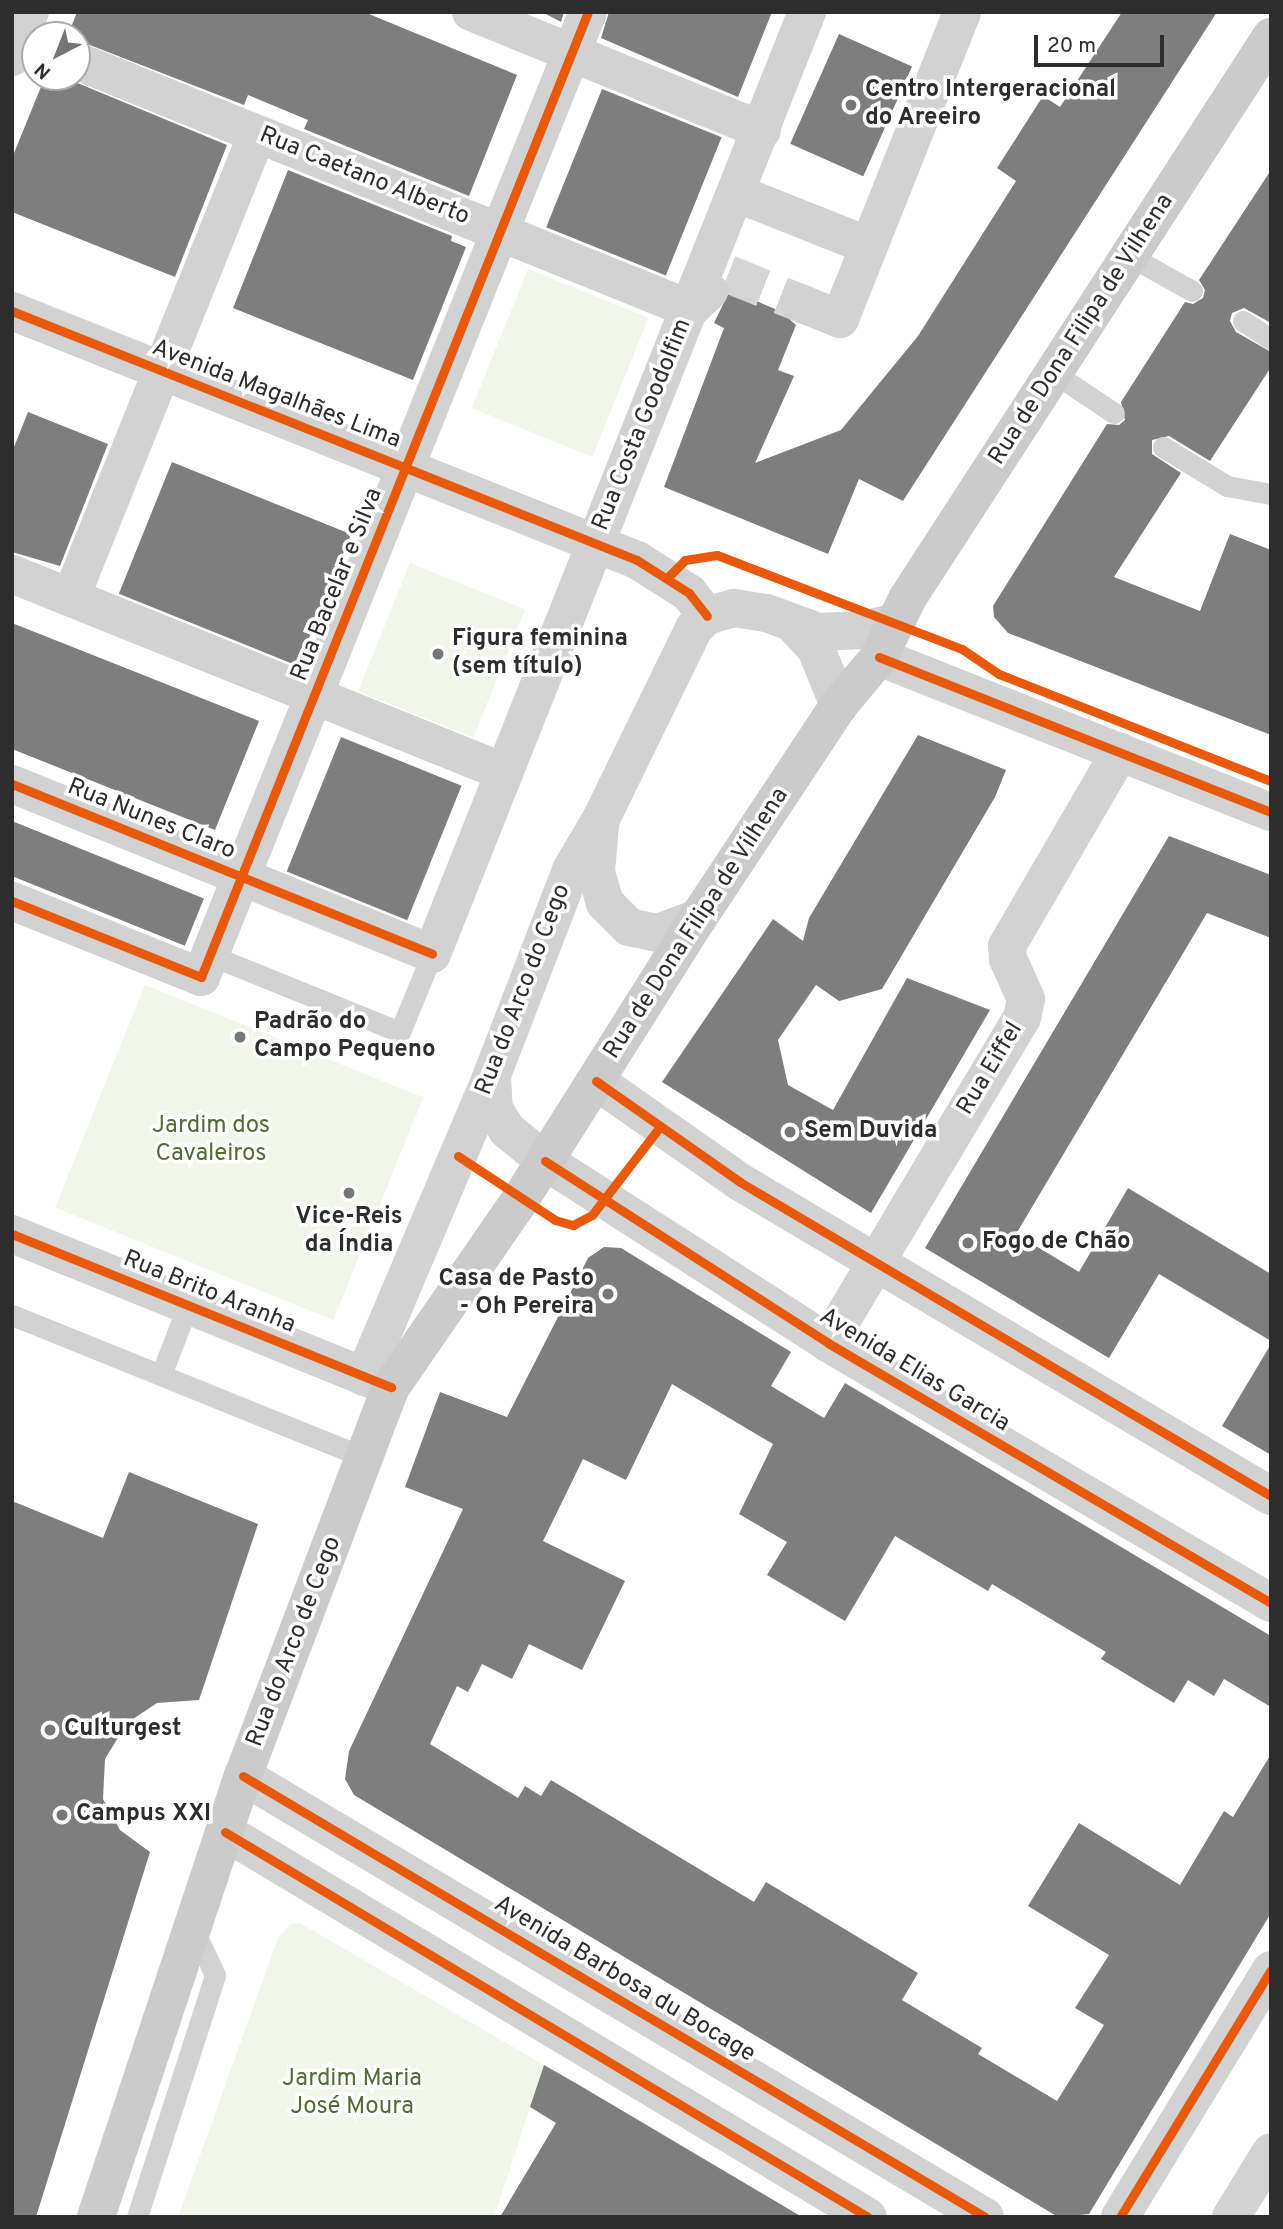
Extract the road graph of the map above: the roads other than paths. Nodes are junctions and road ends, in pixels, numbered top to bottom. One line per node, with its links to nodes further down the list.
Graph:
1 (471, 12): 6 (street)
2 (588, 12): 6 (street, Rua Bacelar e Silva)
3 (807, 12): 8 (street, Rua Costa Goodolfim)
4 (962, 12): 12 (street)
5 (1271, 37): 13 (street, Rua de Dona Filipa de Vilhena)
6 (572, 53): 8 (street); 11 (street, Rua Bacelar e Silva)
7 (91, 67): 9 (street, Rua Caetano Alberto)
8 (762, 130): 10 (street, Rua Costa Goodolfim)
9 (257, 134): 11 (street, Rua Caetano Alberto); 21 (street, Avenida Magalhães Lima)
10 (736, 193): 12 (street); 17 (street, Rua Costa Goodolfim)
11 (500, 232): 17 (street, Rua Caetano Alberto); 25 (street, Rua Bacelar e Silva)
12 (869, 247): 16 (street)
13 (1130, 256): 15 (lane); 22 (street, Rua de Dona Filipa de Vilhena)
14 (728, 274): 17 (street)
15 (1192, 291)
16 (800, 303)
17 (690, 309): 27 (street, Rua Costa Goodolfim)
18 (12, 311): 21 (street, Avenida Magalhães Lima)
19 (1243, 321): 20 (lane)
20 (1271, 340)
21 (161, 371): 25 (street, Avenida Magalhães Lima); 29 (street, Avenida Magalhães Lima)
22 (1054, 373): 23 (lane); 31 (street, Rua de Dona Filipa de Vilhena)
23 (1114, 414)
24 (1163, 447): 26 (lane)
25 (406, 467): 27 (street, Avenida Magalhães Lima); 34 (street, Rua Bacelar e Silva)
26 (1271, 494)
27 (596, 544): 30 (street, Avenida Magalhães Lima); 37 (street, Rua Costa Goodolfim)
28 (12, 574): 29 (street)
29 (71, 597): 34 (street)
30 (707, 616): 32 (street); 40 (street, Rua do Arco do Cego)
31 (893, 622): 32 (street); 33 (street, Rua de Dona Filipa de Vilhena)
32 (794, 625): 35 (street)
33 (879, 657): 35 (street, Rua de Dona Filipa de Vilhena); 36 (street)
34 (315, 695): 37 (street); 41 (street, Rua Bacelar e Silva)
35 (839, 705): 43 (street, Rua de Dona Filipa de Vilhena)
36 (1120, 752): 39 (street); 50 (street, Rua Eiffel)
37 (504, 772): 44 (street, Rua Costa Goodolfim)
38 (12, 785): 41 (street, Rua Nunes Claro)
39 (1271, 811)
40 (601, 819): 43 (street); 46 (street, Rua do Arco do Cego)
41 (242, 877): 44 (street, Rua Nunes Claro); 45 (street, Rua Bacelar e Silva)
42 (12, 901): 45 (street)
43 (698, 918): 47 (street, Rua de Dona Filipa de Vilhena)
44 (432, 954): 45 (lane)
45 (206, 966)
46 (492, 1075): 48 (street, Avenida Elias Garcia); 55 (street, Rua do Arco do Cego)
47 (596, 1081): 48 (street, Rua de Dona Filipa de Vilhena); 50 (street)
48 (545, 1161): 53 (street, Avenida Elias Garcia); 55 (street, Rua de Dona Filipa de Vilhena)
49 (12, 1234): 51 (street, Rua Brito Aranha)
50 (875, 1262): 53 (street, Rua Eiffel); 57 (street)
51 (188, 1305): 54 (lane); 55 (street, Rua Brito Aranha)
52 (12, 1315): 54 (lane)
53 (828, 1343): 58 (street, Avenida Elias Garcia)
54 (161, 1375): 56 (lane)
55 (378, 1382): 56 (street, Rua do Arco de Cego)
56 (366, 1458): 59 (street, Rua do Arco de Cego)
57 (1271, 1496)
58 (1271, 1604)
59 (243, 1776): 60 (street, Rua do Arco de Cego); 67 (street, Avenida Barbosa du Bocage)
60 (225, 1832): 61 (street, Rua do Arco de Cego); 66 (street)
61 (193, 1928): 64 (street, Rua do Arco de Cego); 65 (lane)
62 (1271, 1970): 68 (street)
63 (1271, 2151): 69 (street)
64 (96, 2217)
65 (137, 2217)
66 (868, 2217)
67 (985, 2217)
68 (1121, 2217)
69 (1231, 2217)

